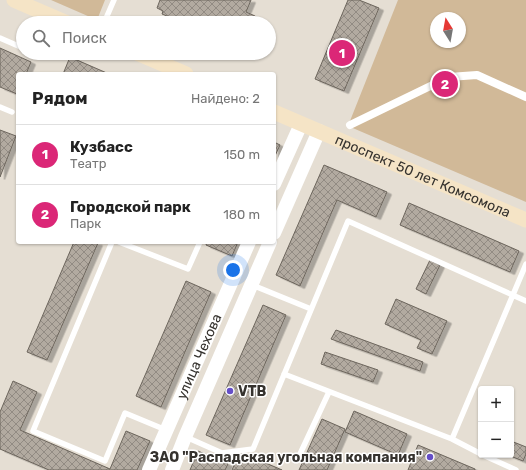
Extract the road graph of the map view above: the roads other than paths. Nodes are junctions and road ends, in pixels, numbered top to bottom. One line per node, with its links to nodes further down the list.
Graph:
1 (14, 0): 3 (main road)
2 (114, 0): 4 (lane)
3 (51, 16)
4 (107, 16)
5 (0, 38): 6 (lane)
6 (16, 45)
7 (153, 60): 8 (main road)
8 (181, 72)
9 (526, 97): 14 (street)
10 (0, 106): 11 (lane)
11 (12, 112)
12 (276, 113): 13 (main road, проспект 50 лет Комсомола)
13 (301, 124): 15 (main road, проспект 50 лет Комсомола); 16 (street)
14 (350, 125)
15 (319, 131): 17 (main road, проспект 50 лет Комсомола); 18 (main road, проспект 50 лет Комсомола); 19 (street)
16 (276, 180)
17 (526, 209)
18 (526, 220)
19 (276, 228)
20 (111, 244): 32 (lane)
21 (124, 244): 22 (lane)
22 (199, 244)
23 (248, 244): 32 (street, улица Чехова)
24 (269, 244): 26 (street, улица Чехова)
25 (526, 264): 27 (lane)
26 (251, 285): 29 (lane); 33 (street, улица Чехова)
27 (512, 296): 28 (lane); 29 (lane); 34 (lane)
28 (526, 301)
29 (311, 309): 30 (lane)
30 (284, 374): 31 (lane); 33 (lane)
31 (329, 392): 34 (lane); 36 (lane)
32 (166, 430): 38 (street, улица Чехова)
33 (185, 437): 39 (street, улица Чехова)
34 (452, 439): 35 (lane)
35 (478, 452)
36 (300, 454)
37 (490, 458): 40 (lane)
38 (149, 470)
39 (172, 470)
40 (516, 470)

